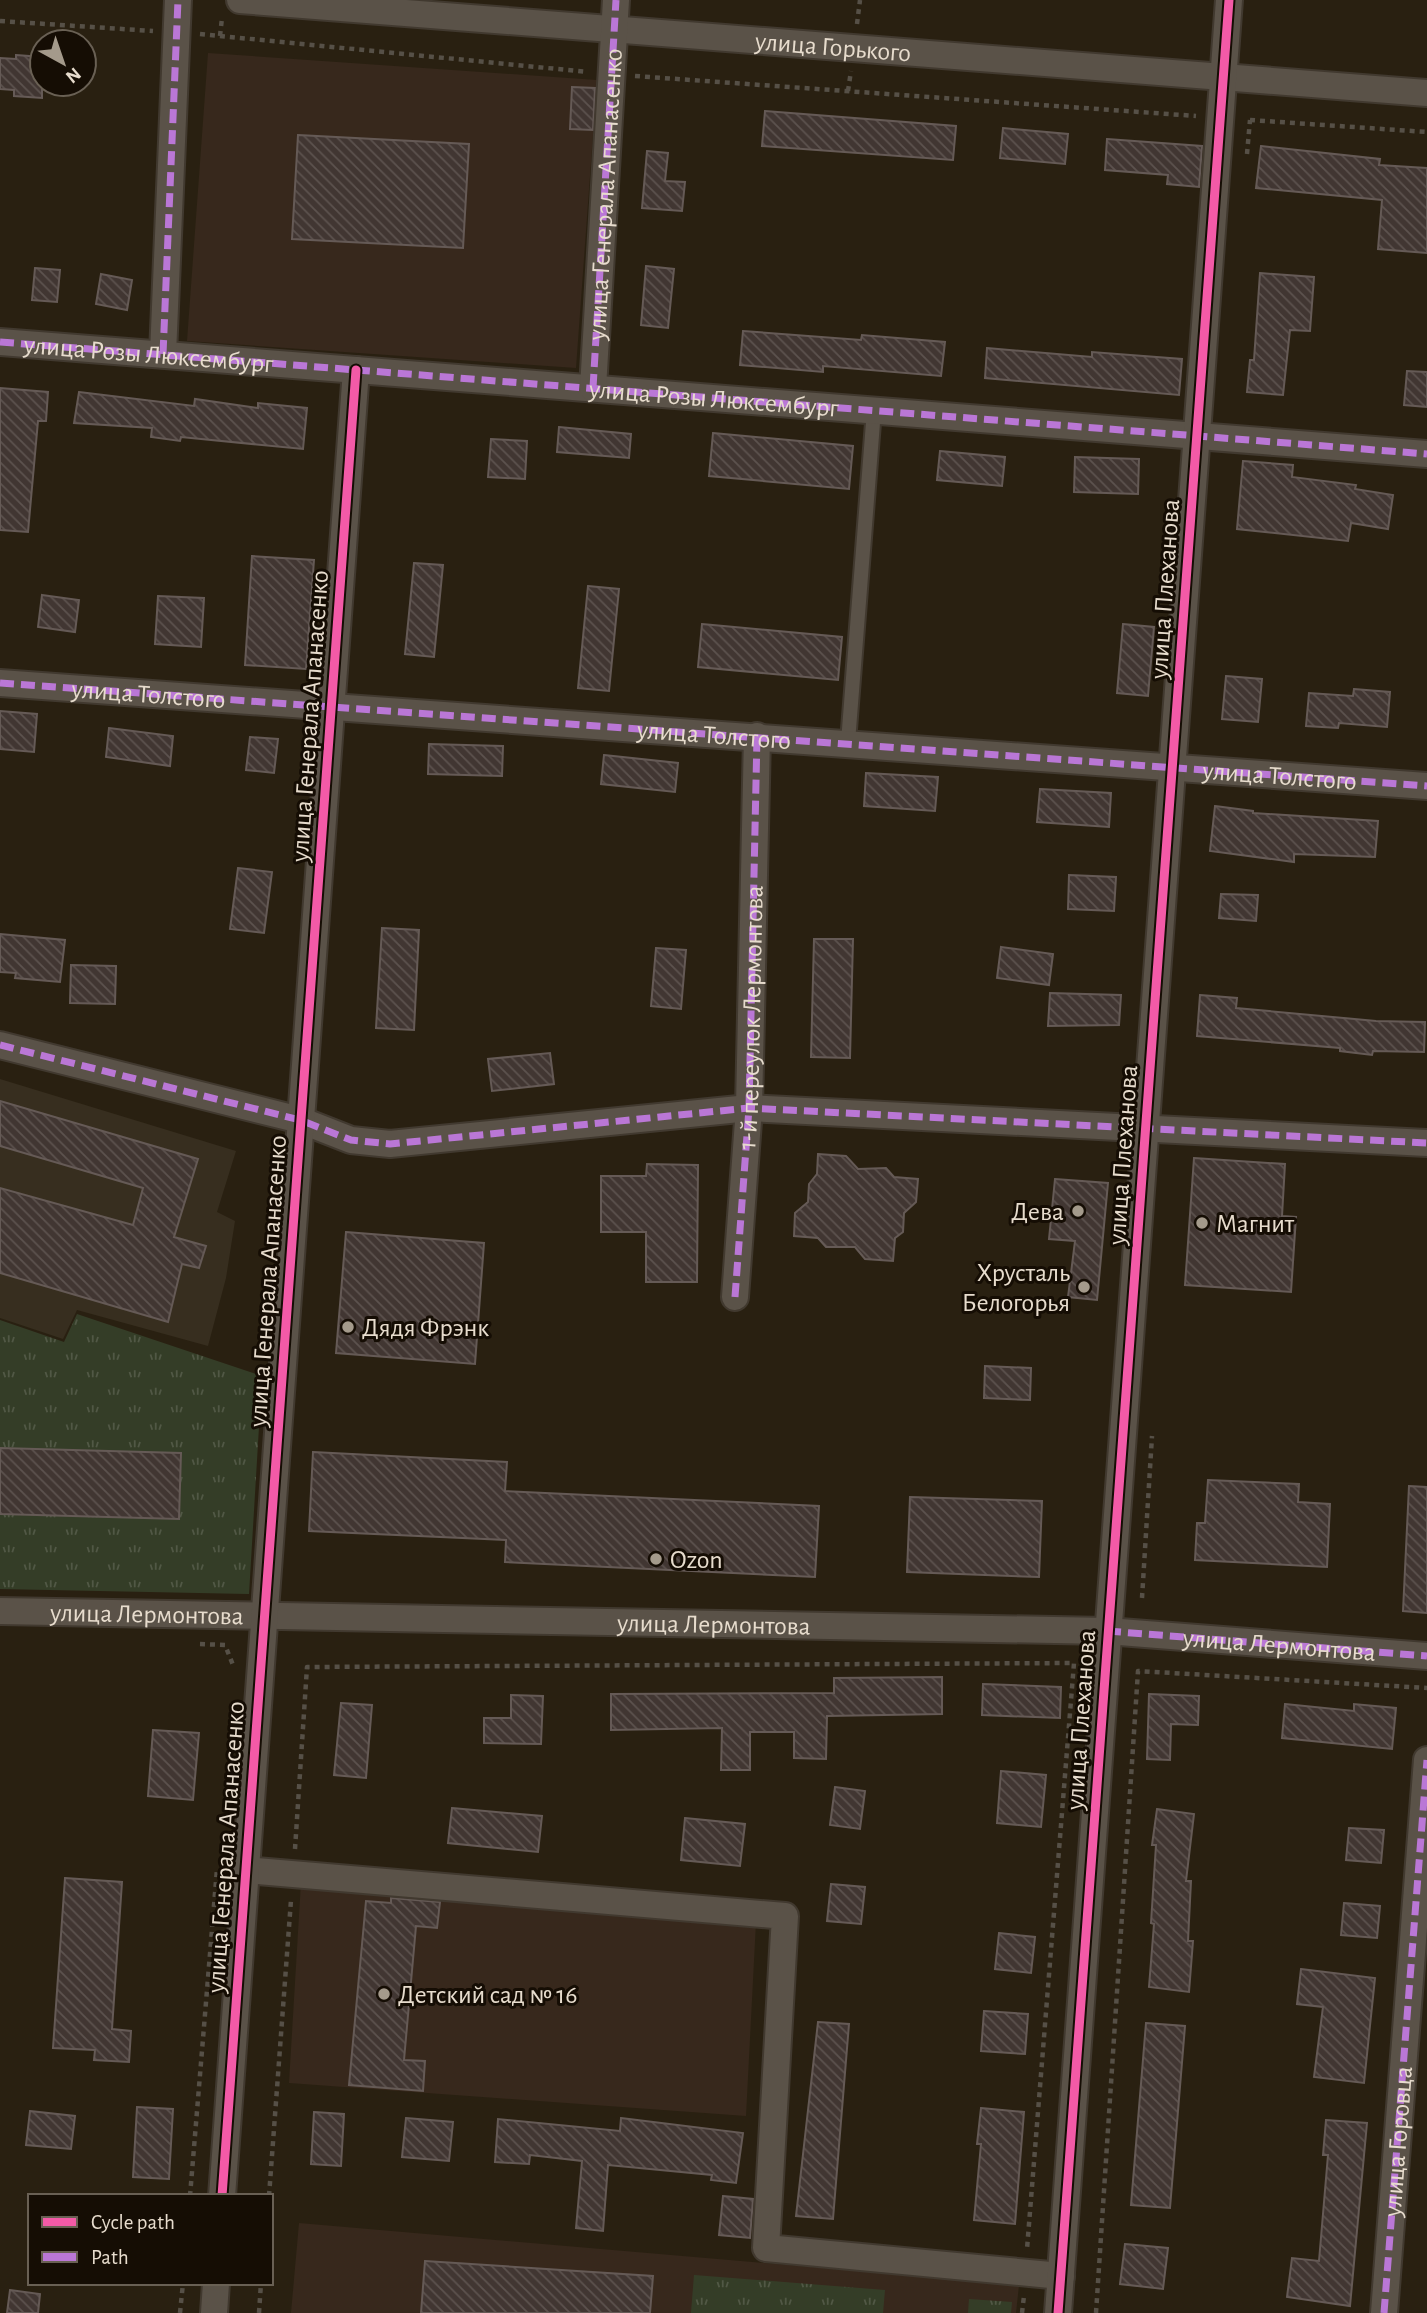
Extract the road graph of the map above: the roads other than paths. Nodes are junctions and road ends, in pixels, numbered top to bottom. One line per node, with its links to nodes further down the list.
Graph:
1 (178, 0): 9 (street)
2 (240, 0): 5 (street, улица Горького)
3 (617, 0): 5 (street, улица Генерала Апанасенко)
4 (1229, 0): 6 (street, улица Плеханова)
5 (615, 30): 6 (street, улица Горького); 11 (street, улица Генерала Апанасенко)
6 (1223, 76): 7 (street, улица Горького); 13 (street, улица Плеханова)
7 (1427, 93)
8 (0, 342): 9 (street, улица Розы Люксембург)
9 (163, 354): 10 (street, улица Розы Люксембург)
10 (356, 370): 11 (street, улица Розы Люксембург); 16 (street, улица Генерала Апанасенко)
11 (593, 388): 12 (street, улица Розы Люксембург)
12 (874, 410): 13 (street, улица Розы Люксембург); 18 (lane)
13 (1196, 435): 14 (street, улица Розы Люксембург); 19 (street, улица Плеханова)
14 (1427, 454)
15 (0, 682): 16 (street, улица Толстого)
16 (331, 706): 17 (street, улица Толстого); 23 (street, улица Генерала Апанасенко)
17 (757, 736): 18 (street, улица Толстого); 22 (street, 1-й переулок Лермонтова)
18 (848, 742): 19 (street, улица Толстого)
19 (1171, 765): 20 (street, улица Толстого); 24 (street, улица Плеханова)
20 (1427, 786)
21 (0, 1045): 23 (street)
22 (749, 1108): 23 (street); 24 (street); 26 (street, 1-й переулок Лермонтова)
23 (300, 1120): 28 (street, улица Генерала Апанасенко)
24 (1145, 1131): 25 (street); 29 (street, улица Плеханова)
25 (1427, 1143)
26 (735, 1297)
27 (0, 1611): 28 (street, улица Лермонтова)
28 (262, 1617): 29 (street, улица Лермонтова); 32 (street, улица Генерала Апанасенко)
29 (1107, 1631): 30 (street, улица Лермонтова); 34 (street, улица Плеханова)
30 (1427, 1656)
31 (1427, 1760): 38 (street, улица Горовца)
32 (245, 1870): 33 (street, улица Генерала Апанасенко); 34 (street)
33 (222, 2194)
34 (1061, 2276): 37 (street, улица Плеханова)
35 (216, 2285): 36 (street)
36 (214, 2313)
37 (1058, 2313)
38 (1384, 2313)

